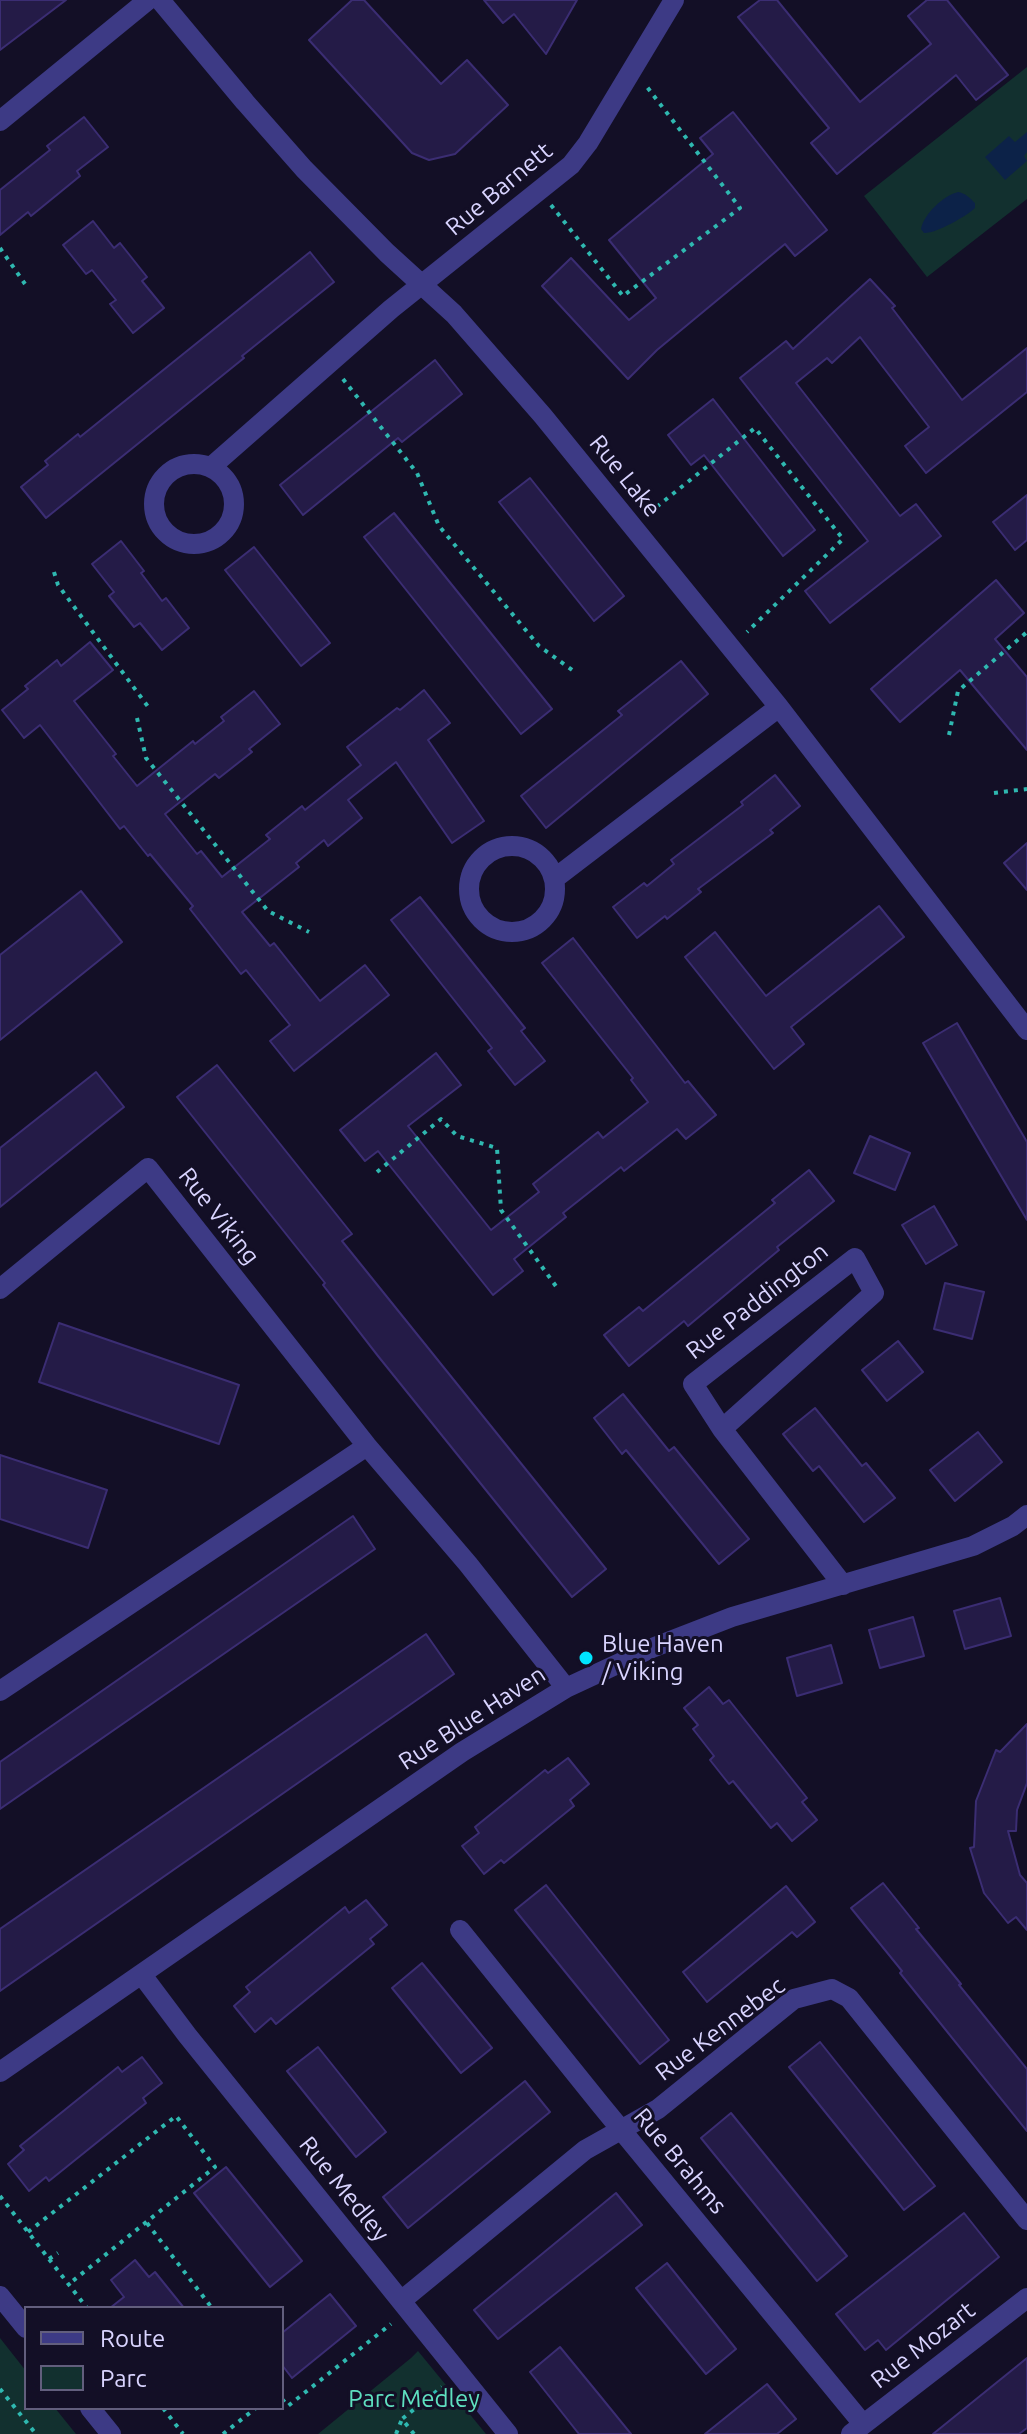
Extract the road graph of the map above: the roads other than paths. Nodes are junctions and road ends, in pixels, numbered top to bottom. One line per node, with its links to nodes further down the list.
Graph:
1 (148, 0): 4 (street)
2 (160, 0): 5 (street, Rue Lake)
3 (674, 0): 5 (street, Rue Barnett)
4 (0, 121)
5 (422, 285): 6 (street); 7 (street, Rue Lake)
6 (211, 467): 6 (street)
7 (779, 707): 8 (street); 9 (street, Rue Lake)
8 (554, 879): 8 (street)
9 (1026, 1025)
10 (0, 1289): 12 (street, Rue Viking)
11 (722, 1429): 11 (street, Rue Paddington); 14 (street, Rue Paddington)
12 (367, 1446): 15 (street, Rue Viking); 16 (street)
13 (1027, 1515): 14 (street, Rue Blue Haven)
14 (843, 1585): 15 (street, Rue Blue Haven)
15 (566, 1688): 18 (street, Rue Blue Haven)
16 (0, 1691)
17 (460, 1930): 20 (street, Rue Brahms)
18 (142, 1975): 19 (street, Rue Blue Haven); 24 (street, Rue Medley)
19 (0, 2072)
20 (621, 2130): 21 (street, Rue Kennebec); 24 (street, Rue Kennebec); 27 (street, Rue Brahms)
21 (1027, 2220)
22 (0, 2296): 25 (street)
23 (1027, 2298): 27 (street, Rue Mozart)
24 (401, 2301): 29 (street, Rue Medley)
25 (24, 2326)
26 (92, 2410): 28 (street)
27 (857, 2429)
28 (111, 2434)
29 (508, 2434)

